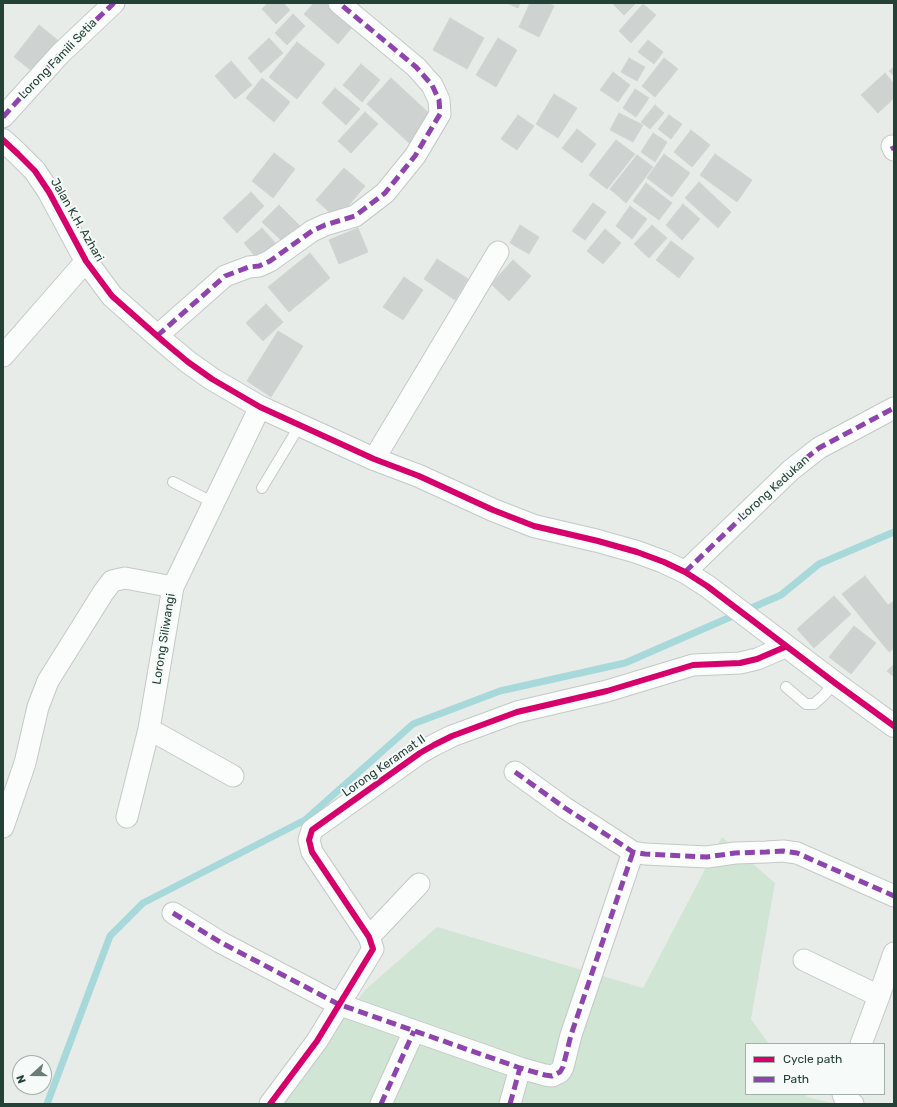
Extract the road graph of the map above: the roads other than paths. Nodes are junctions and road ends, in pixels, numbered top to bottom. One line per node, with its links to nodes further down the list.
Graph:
1 (114, 3): 3 (street, Lorong Famili Setia)
2 (339, 3): 7 (street)
3 (3, 117)
4 (3, 140): 6 (street, Jalan K.H. Azhari)
5 (498, 252): 12 (street)
6 (92, 269): 7 (street, Jalan K.H. Azhari); 8 (street)
7 (157, 336): 9 (street, Jalan K.H. Azhari)
8 (3, 356)
9 (260, 407): 11 (street, Jalan K.H. Azhari); 15 (street, Lorong Siliwangi)
10 (894, 408): 16 (street, Lorong Kedukan)
11 (300, 425): 12 (street, Jalan K.H. Azhari); 14 (lane)
12 (374, 459): 16 (street, Jalan K.H. Azhari)
13 (173, 482): 15 (lane)
14 (262, 488)
15 (214, 503): 17 (street, Lorong Siliwangi)
16 (685, 572): 18 (street, Jalan K.H. Azhari)
17 (173, 587): 22 (street, Lorong Siliwangi); 26 (street)
18 (785, 647): 19 (street, Jalan K.H. Azhari); 31 (street, Lorong Keramat II)
19 (834, 684): 20 (lane); 21 (street, Jalan K.H. Azhari)
20 (786, 687)
21 (894, 726)
22 (149, 730): 24 (street); 25 (street, Lorong Siliwangi)
23 (515, 772): 27 (street)
24 (233, 776)
25 (127, 817)
26 (3, 827)
27 (633, 852): 29 (street); 38 (street)
28 (419, 884): 31 (street)
29 (894, 896)
30 (173, 914): 35 (street)
31 (369, 937): 35 (street)
32 (804, 960): 34 (street)
33 (892, 965): 34 (street)
34 (879, 996): 37 (street)
35 (338, 1004): 36 (street); 40 (street)
36 (414, 1030): 38 (street); 41 (street)
37 (861, 1043)
38 (520, 1068): 42 (street)
39 (843, 1095): 43 (street)
40 (270, 1104)
41 (381, 1104)
42 (510, 1104)
43 (853, 1104)

